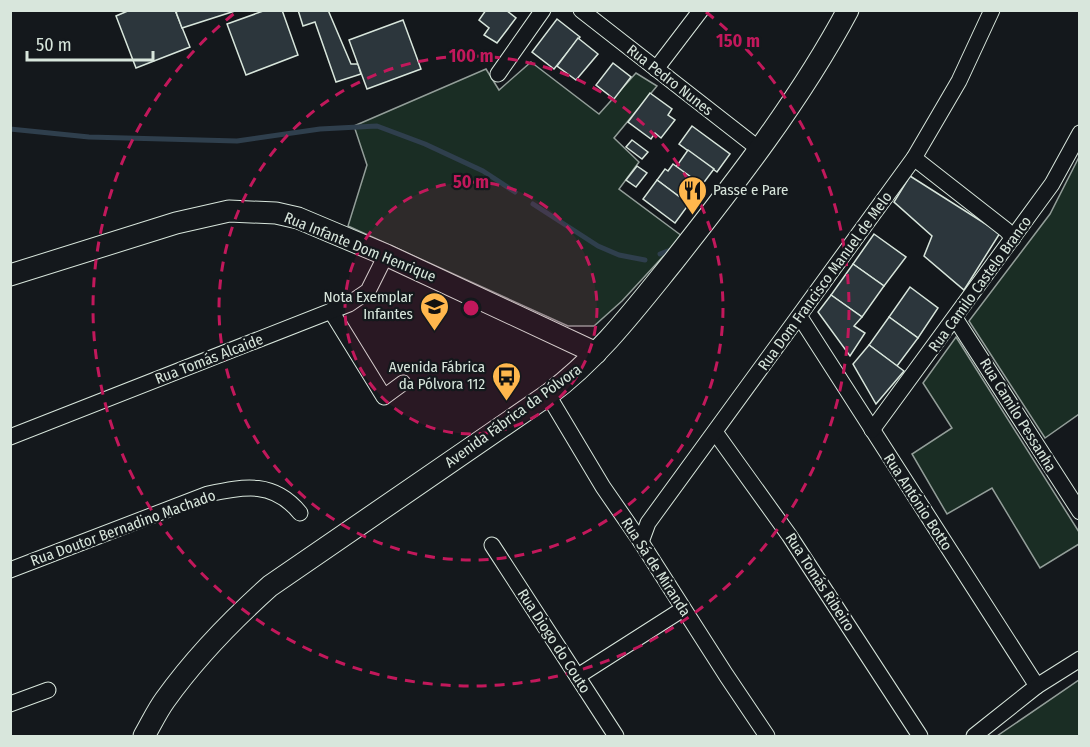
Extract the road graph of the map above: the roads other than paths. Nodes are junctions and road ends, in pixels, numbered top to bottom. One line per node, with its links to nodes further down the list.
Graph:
1 (543, 10): 7 (street)
2 (581, 10): 6 (street, Rua Pedro Nunes)
3 (701, 10): 6 (street)
4 (848, 10): 9 (street, Avenida Fábrica da Pólvora)
5 (992, 10): 10 (street, Rua Dom Francisco Manuel de Melo)
6 (656, 69): 9 (street, Rua Pedro Nunes)
7 (498, 74)
8 (1080, 132): 11 (street, Rua Camilo Castelo Branco)
9 (759, 149): 17 (street, Avenida Fábrica da Pólvora)
10 (914, 158): 11 (street); 15 (street, Rua Dom Francisco Manuel de Melo)
11 (1013, 238): 16 (street, Rua Camilo Castelo Branco)
12 (386, 255): 13 (street, Rua Infante Dom Henrique); 14 (street, Rua Tomás Alcaide); 17 (street, Rua Infante Dom Henrique)
13 (10, 275)
14 (331, 311): 18 (street); 22 (street, Rua Tomás Alcaide)
15 (800, 317): 20 (street, Rua António Botto); 21 (street, Rua Dom Francisco Manuel de Melo)
16 (955, 318): 20 (street, Rua Camilo Castelo Branco); 23 (street, Rua Camilo Pessanha)
17 (596, 352): 19 (street, Avenida Fábrica da Pólvora)
18 (404, 383)
19 (548, 394): 25 (street, Rua Sá de Miranda); 34 (street, Avenida Fábrica da Pólvora)
20 (872, 430): 31 (street, Rua António Botto)
21 (715, 432): 25 (street, Rua Dom Francisco Manuel de Melo); 37 (street, Rua Tomás Ribeiro)
22 (10, 437)
23 (1080, 512)
24 (300, 513): 27 (street, Rua Doutor Bernadino Machado)
25 (641, 542): 28 (street, Rua Sá de Miranda)
26 (492, 545): 30 (street, Rua Diogo do Couto)
27 (10, 570)
28 (683, 609): 30 (street); 36 (street, Rua Sá de Miranda)
29 (1080, 659): 31 (street)
30 (578, 676): 35 (street, Rua Diogo do Couto)
31 (1037, 686): 38 (street)
32 (48, 690): 33 (street)
33 (10, 704)
34 (144, 736)
35 (616, 736)
36 (767, 736)
37 (920, 736)
38 (974, 736)

